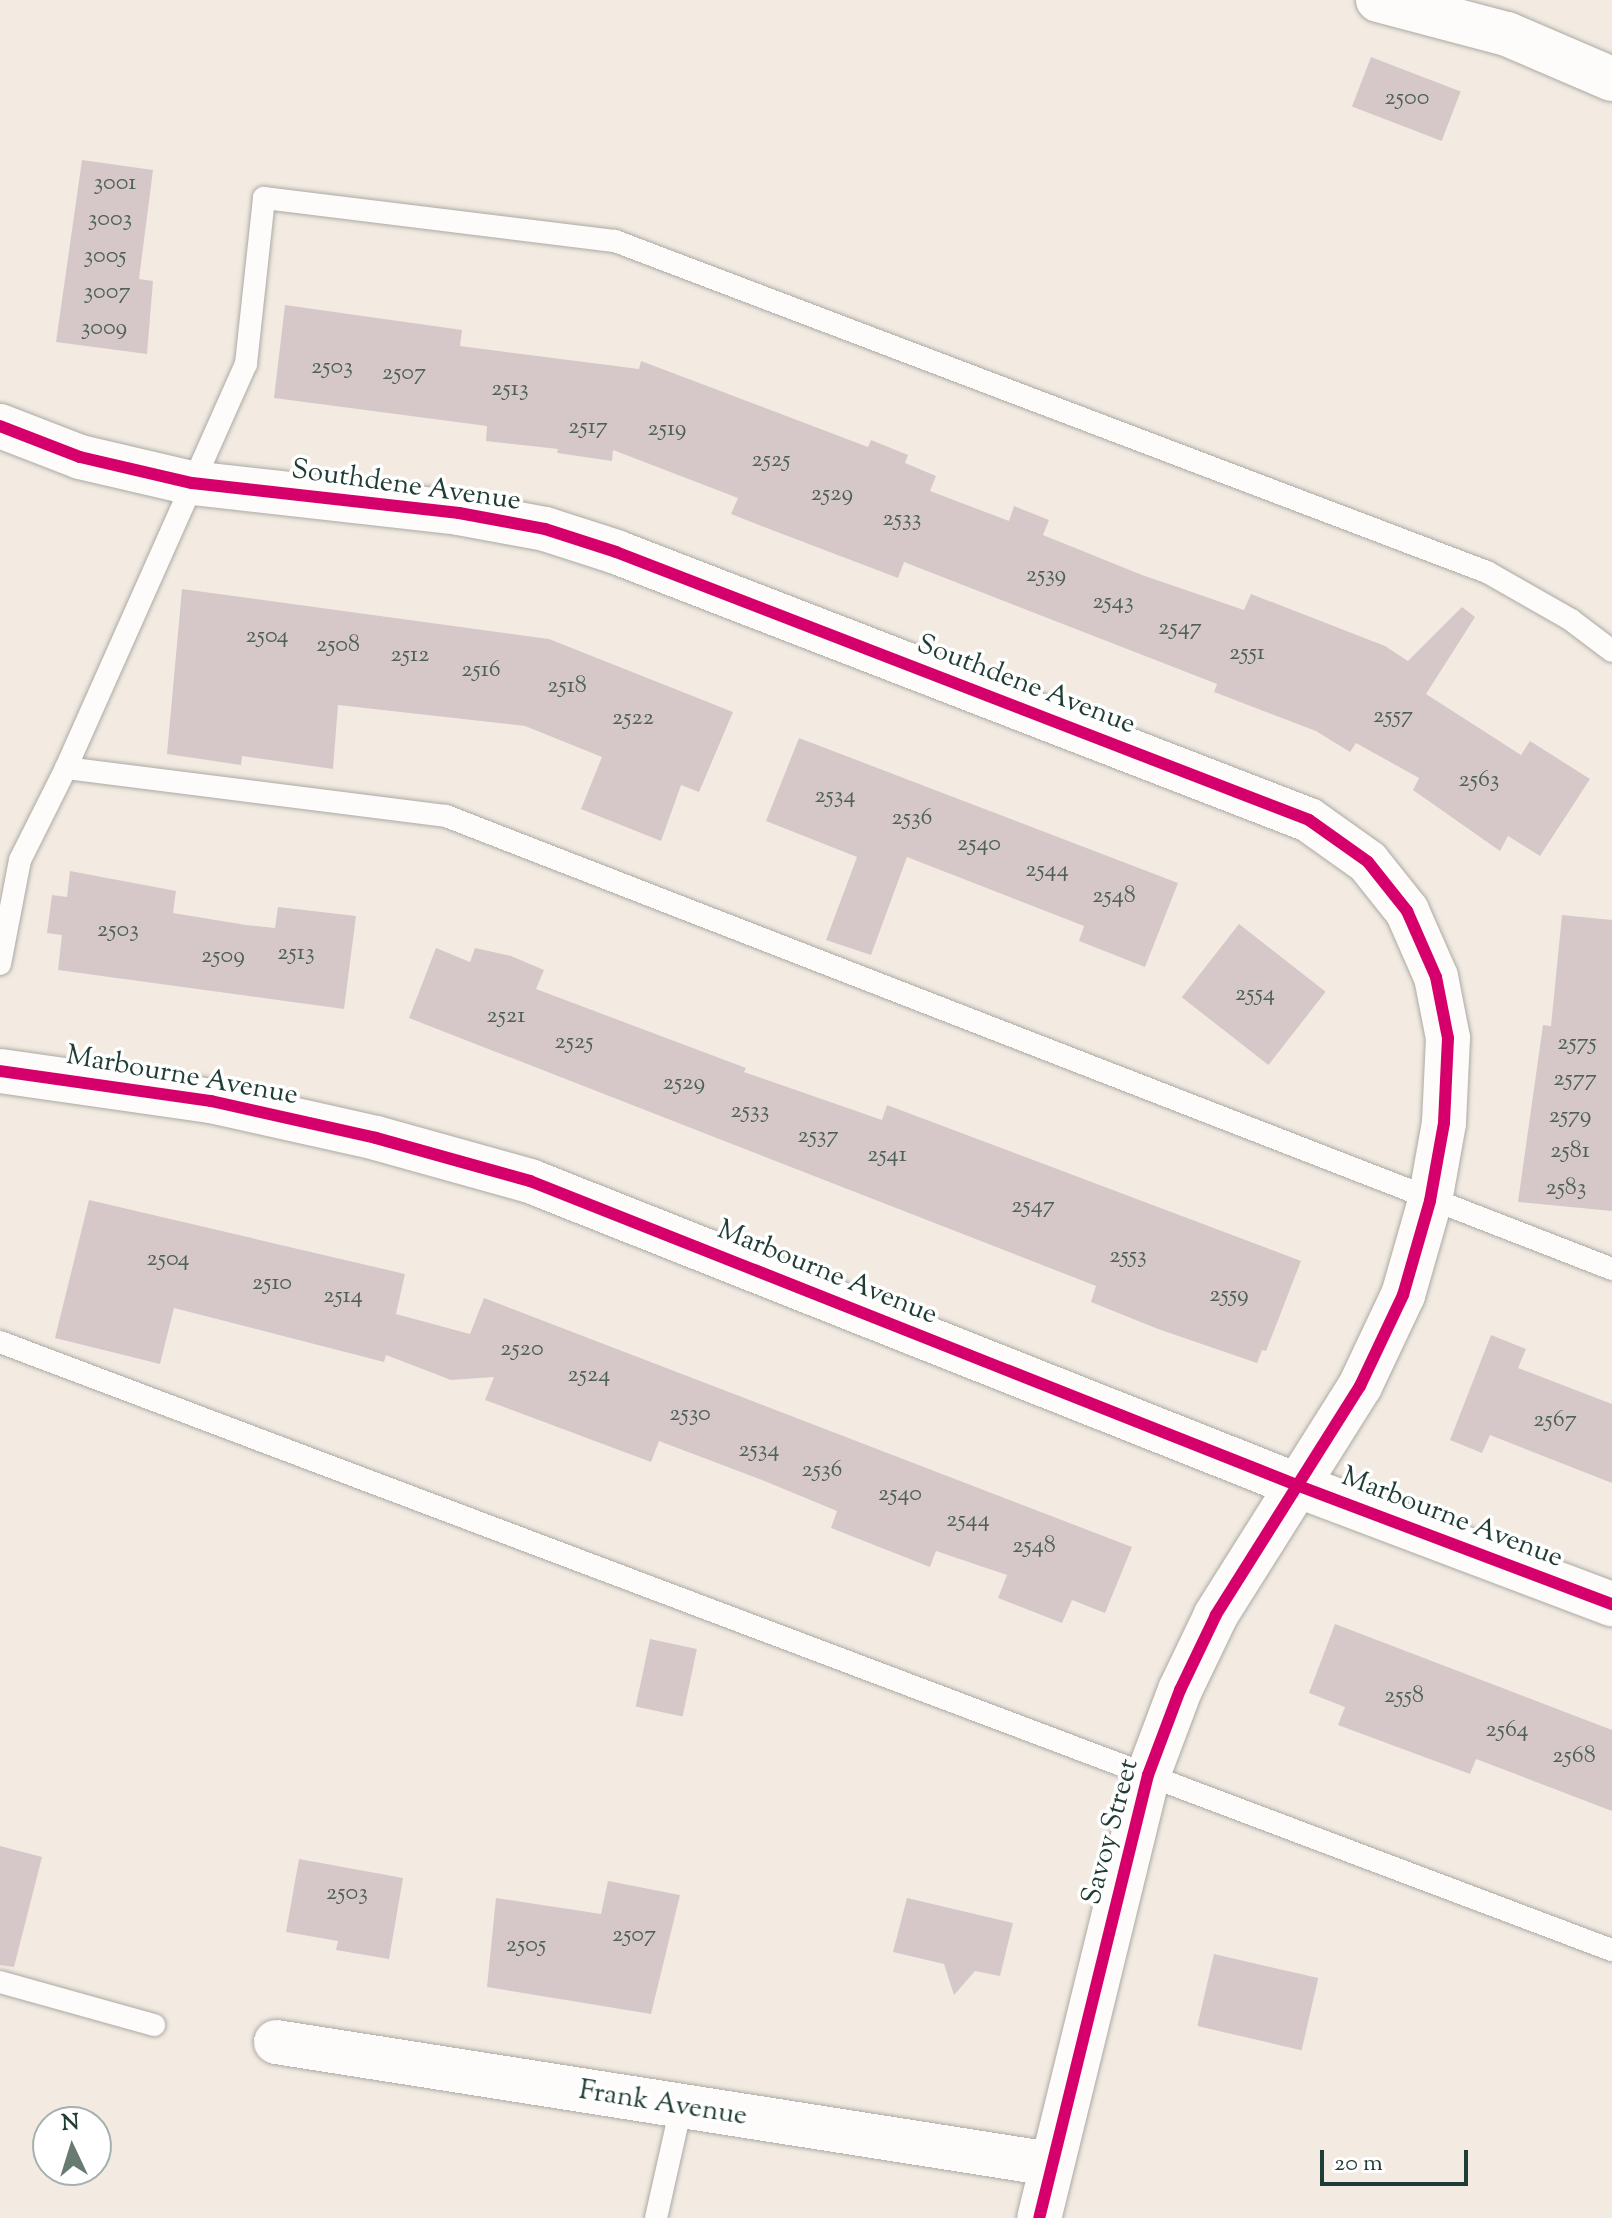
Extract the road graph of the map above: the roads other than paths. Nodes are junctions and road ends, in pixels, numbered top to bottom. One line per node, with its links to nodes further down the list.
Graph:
1 (1378, 0): 2 (street)
2 (1612, 79)
3 (0, 426): 4 (street, Southdene Avenue)
4 (192, 483): 5 (lane); 6 (lane); 9 (street, Southdene Avenue)
5 (1612, 651)
6 (66, 768): 7 (lane); 9 (lane)
7 (0, 964)
8 (0, 1071): 12 (street, Marbourne Avenue)
9 (1430, 1201): 10 (lane); 12 (street, Southdene Avenue)
10 (1612, 1269)
11 (0, 1342): 14 (lane)
12 (1299, 1486): 13 (street, Marbourne Avenue); 14 (street, Savoy Street)
13 (1612, 1604)
14 (1148, 1775): 15 (lane); 20 (street, Savoy Street)
15 (1612, 1950)
16 (0, 1982): 17 (lane)
17 (154, 2025)
18 (276, 2042): 19 (street, Frank Avenue)
19 (681, 2107): 20 (street, Frank Avenue); 21 (lane)
20 (1051, 2164): 22 (street, Savoy Street)
21 (656, 2218)
22 (1039, 2218)

